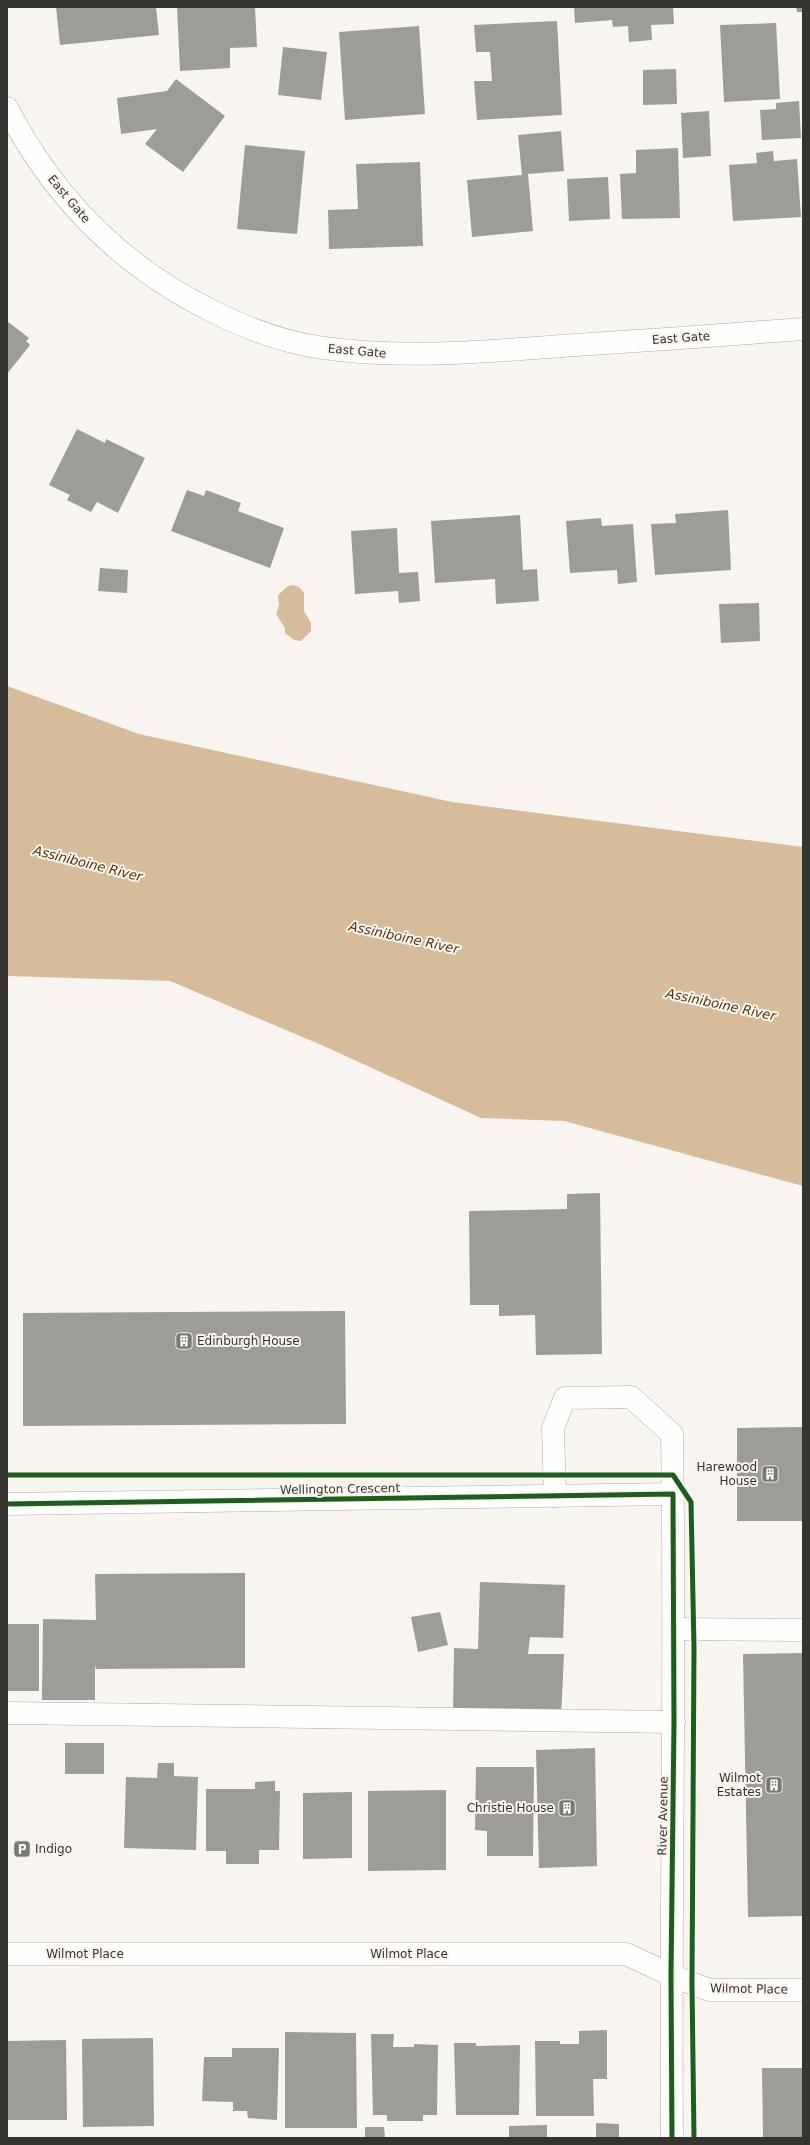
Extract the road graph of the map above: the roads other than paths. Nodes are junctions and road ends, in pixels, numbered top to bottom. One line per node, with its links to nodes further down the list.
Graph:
1 (7, 108): 2 (street, East Gate)
2 (803, 330)
3 (673, 1494): 4 (street, Wellington Crescent); 4 (street, River Avenue); 6 (street, River Avenue)
4 (555, 1496): 5 (street, Wellington Crescent)
5 (7, 1504)
6 (674, 1629): 7 (street); 9 (street, River Avenue)
7 (803, 1630)
8 (7, 1713): 9 (street)
9 (674, 1722): 11 (street, River Avenue)
10 (7, 1954): 11 (street, Wilmot Place)
11 (671, 1975): 12 (street, Wilmot Place); 13 (street, River Avenue)
12 (803, 1990)
13 (672, 2138)

